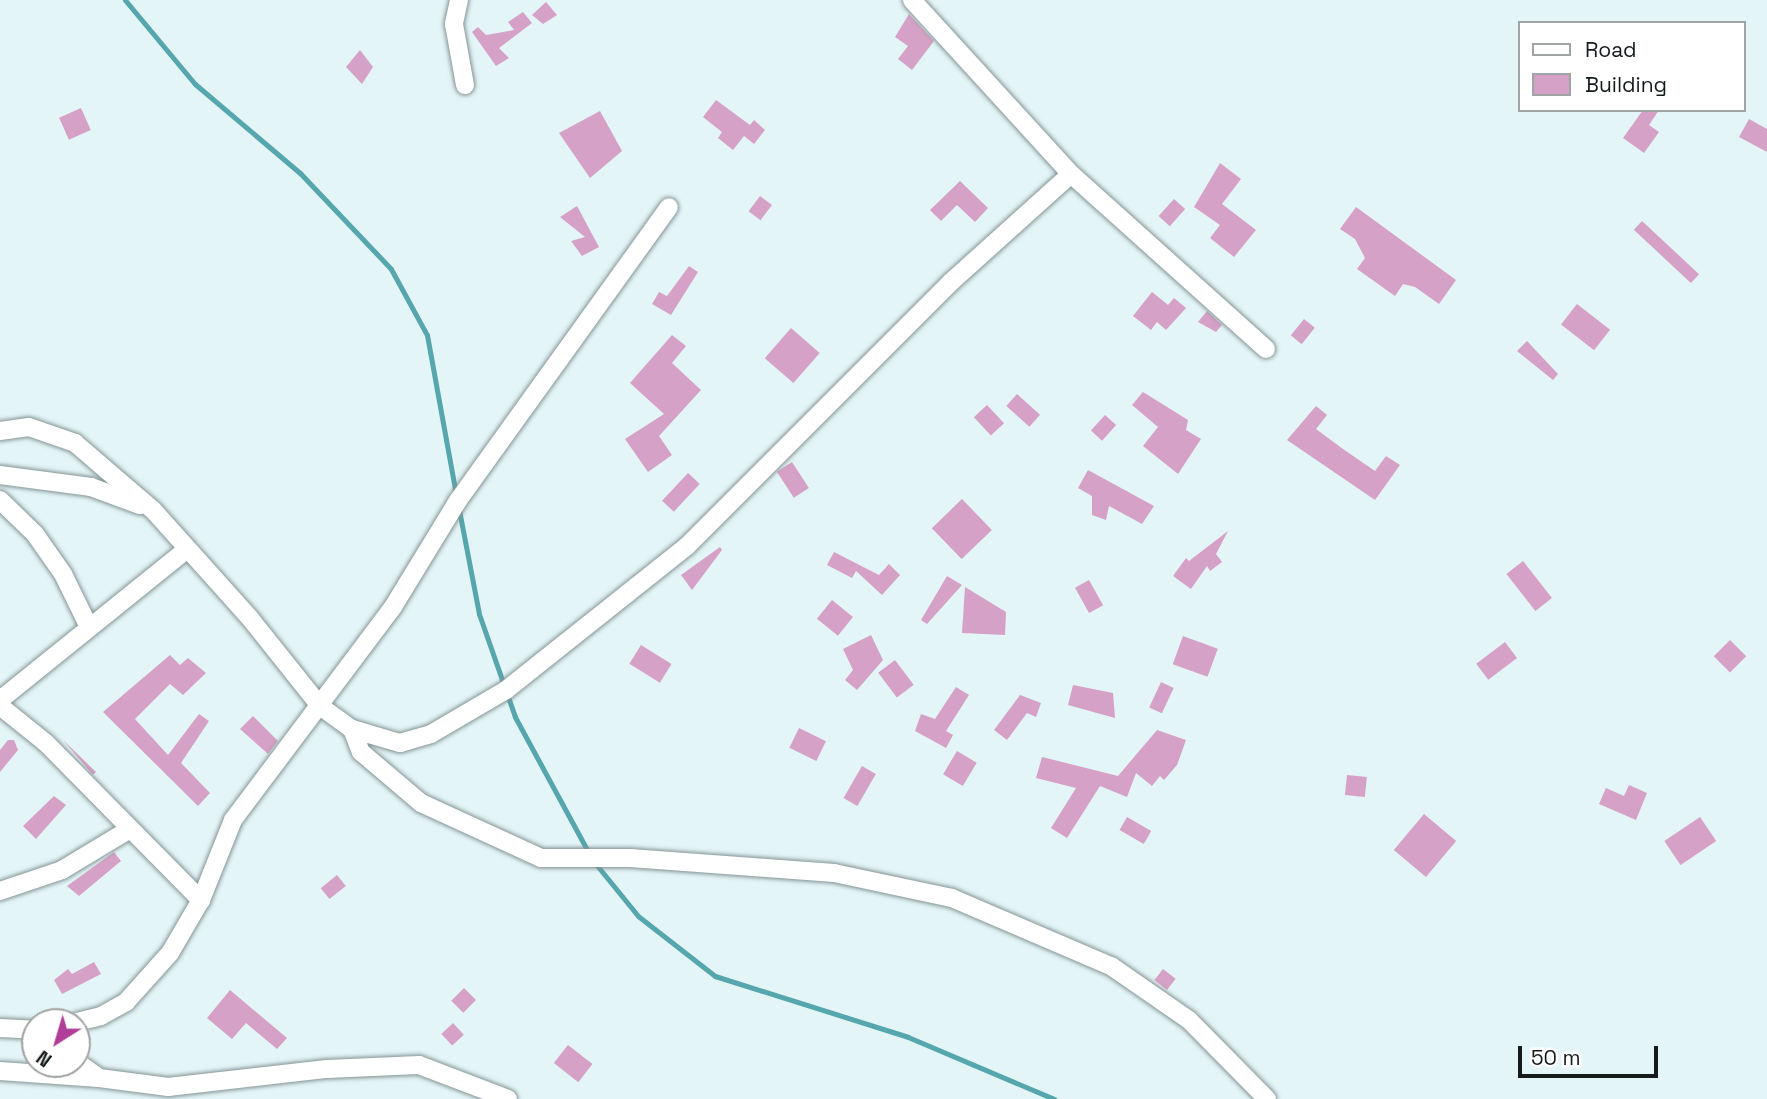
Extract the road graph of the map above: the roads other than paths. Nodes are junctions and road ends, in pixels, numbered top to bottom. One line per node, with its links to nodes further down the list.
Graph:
1 (459, 0): 3 (street)
2 (912, 0): 4 (street)
3 (465, 85)
4 (1071, 174): 6 (street); 16 (street)
5 (669, 207): 15 (street)
6 (1266, 349)
7 (0, 431): 10 (street)
8 (0, 475): 10 (street)
9 (0, 500): 12 (street)
10 (153, 510): 11 (street)
11 (186, 550): 12 (street); 15 (street)
12 (89, 626): 13 (street)
13 (0, 700)
14 (0, 706): 17 (street)
15 (320, 706): 16 (street); 19 (street)
16 (352, 729): 27 (street)
17 (130, 829): 18 (street); 19 (street)
18 (0, 891)
19 (201, 900): 20 (street)
20 (91, 1018)
21 (0, 1028): 22 (street)
22 (21, 1030)
23 (0, 1070): 25 (street)
24 (91, 1072): 25 (street)
25 (99, 1078): 26 (street)
26 (502, 1098)
27 (1267, 1099)

